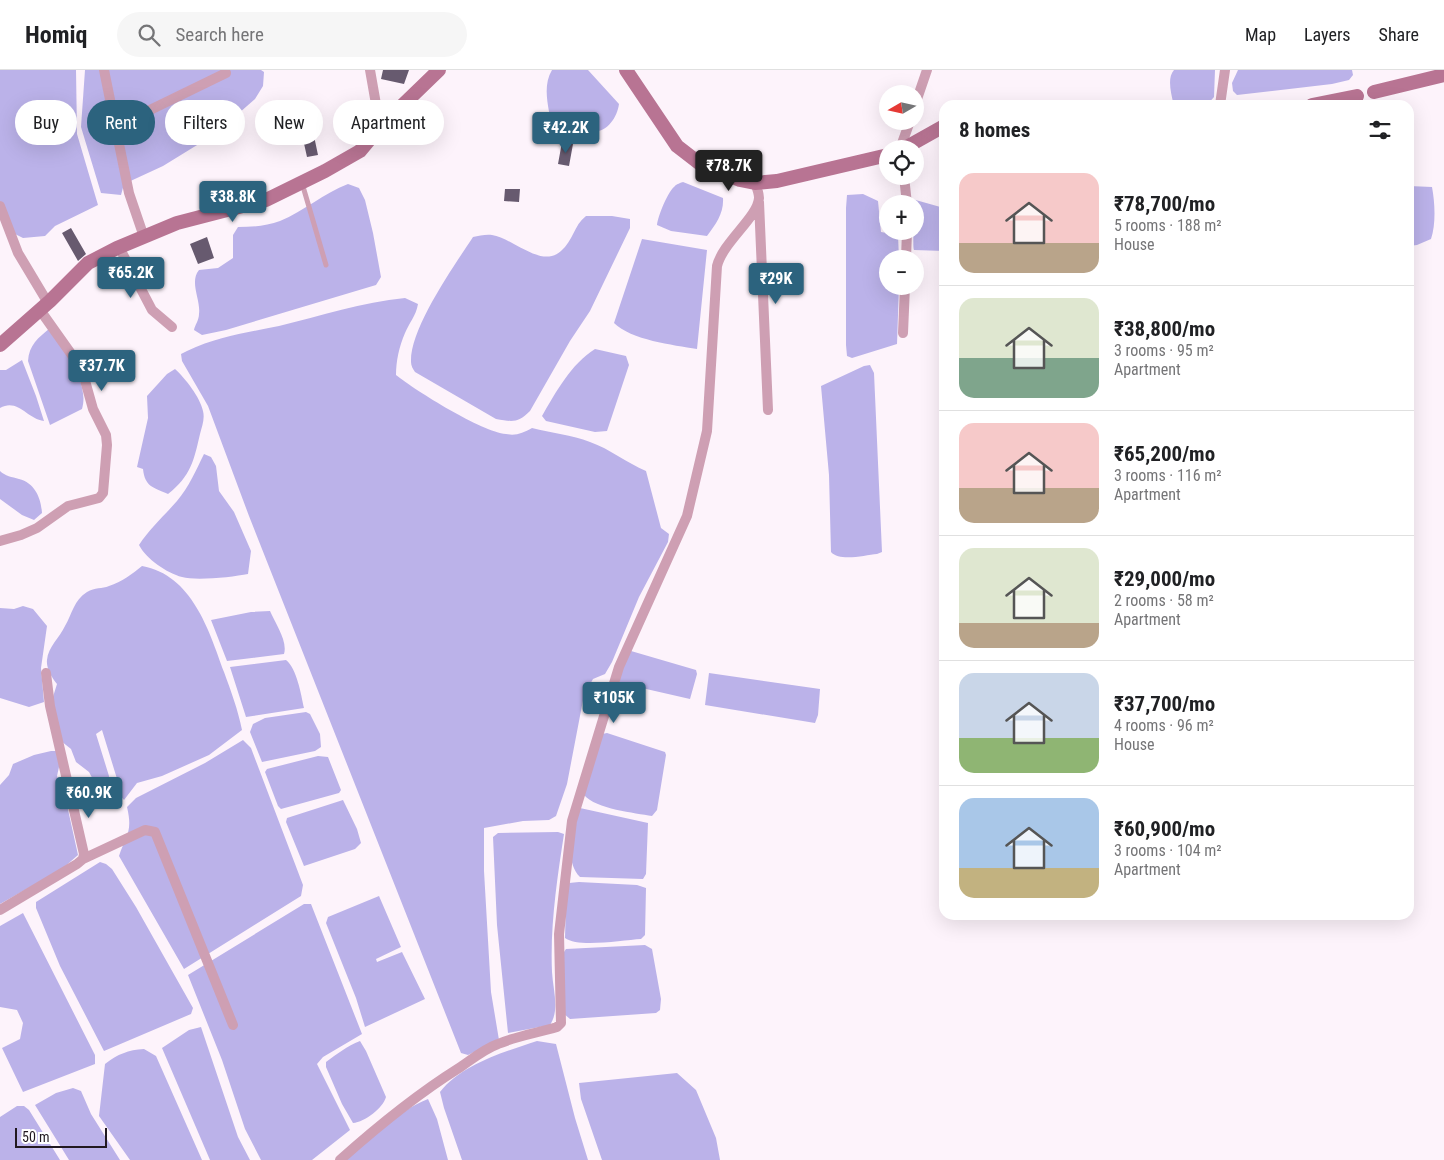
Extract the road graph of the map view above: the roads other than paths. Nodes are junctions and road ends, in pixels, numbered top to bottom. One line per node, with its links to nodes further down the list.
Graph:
1 (104, 70): 12 (street)
2 (370, 70): 13 (street)
3 (439, 70): 14 (main road)
4 (626, 70): 24 (main road)
5 (927, 70): 9 (street)
6 (1225, 70): 15 (street)
7 (226, 74): 17 (street)
8 (1444, 75): 10 (main road)
9 (922, 85)
10 (1374, 92)
11 (1357, 96): 16 (main road)
12 (110, 100)
13 (375, 100)
14 (408, 100)
15 (1221, 100)
16 (1337, 100)
17 (155, 108)
18 (939, 129): 19 (main road)
19 (918, 140)
20 (119, 145): 27 (street)
21 (365, 145): 23 (main road)
22 (879, 157): 24 (main road)
23 (302, 183): 27 (main road); 29 (lane)
24 (755, 183): 25 (street)
25 (759, 200): 35 (street); 41 (street)
26 (0, 206): 31 (street)
27 (144, 237): 28 (main road)
28 (120, 247): 31 (main road); 32 (street)
29 (326, 264)
30 (905, 295): 33 (street)
31 (44, 306): 34 (main road); 36 (street)
32 (172, 327)
33 (903, 333)
34 (0, 345)
35 (768, 410)
36 (0, 541)
37 (46, 673): 38 (street)
38 (83, 859): 39 (street); 40 (street)
39 (0, 910)
40 (233, 1025)
41 (340, 1160)

